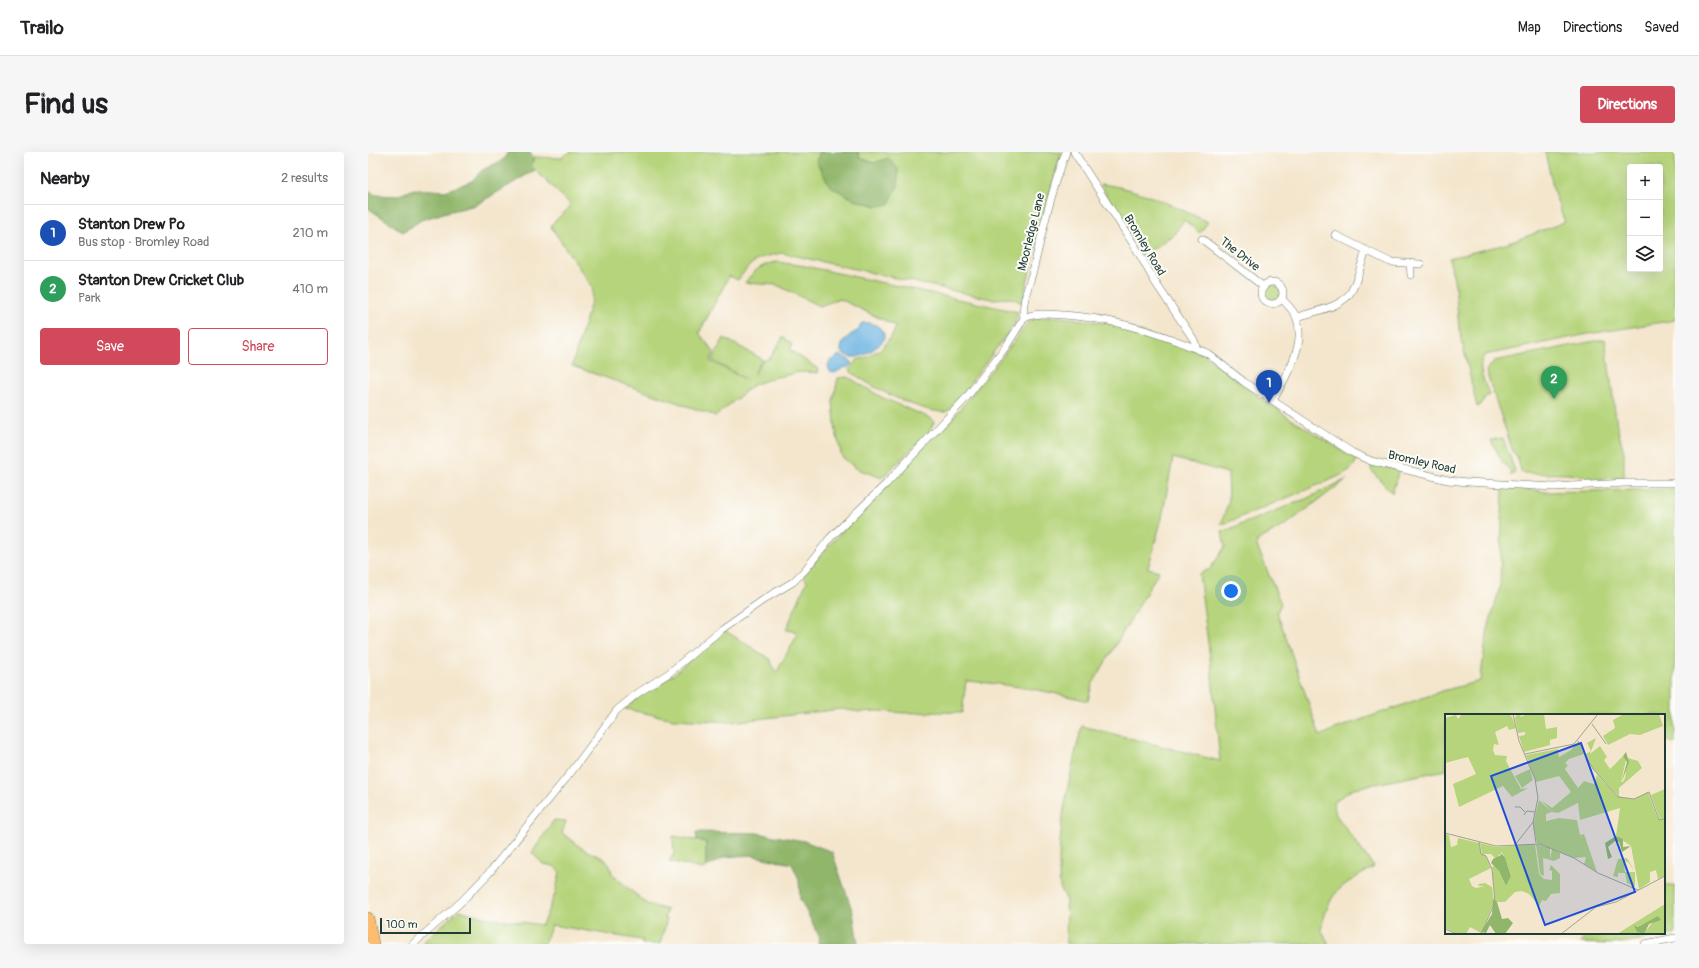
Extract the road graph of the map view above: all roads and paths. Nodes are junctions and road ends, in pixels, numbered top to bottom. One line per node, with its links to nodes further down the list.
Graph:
1 (1066, 152): 12 (street, Moorledge Lane)
2 (1074, 152): 13 (street, Bromley Road)
3 (1335, 236): 5 (street)
4 (1202, 239): 9 (street, The Drive)
5 (1366, 251): 6 (street); 11 (street)
6 (1410, 264): 7 (street); 8 (street)
7 (1420, 264)
8 (1411, 275)
9 (1264, 286): 10 (street, The Drive); 10 (street, The Drive)
10 (1282, 300): 11 (street, The Drive)
11 (1297, 317): 14 (street)
12 (1024, 318): 13 (street, Bromley Road); 20 (street)
13 (1197, 348): 14 (street, Bromley Road)
14 (1273, 401): 15 (street, Bromley Road)
15 (1675, 483)
16 (368, 918): 19 (main road)
17 (1675, 938): 18 (street)
18 (1655, 943): 21 (street)
19 (373, 944)
20 (413, 944)
21 (1645, 944)

